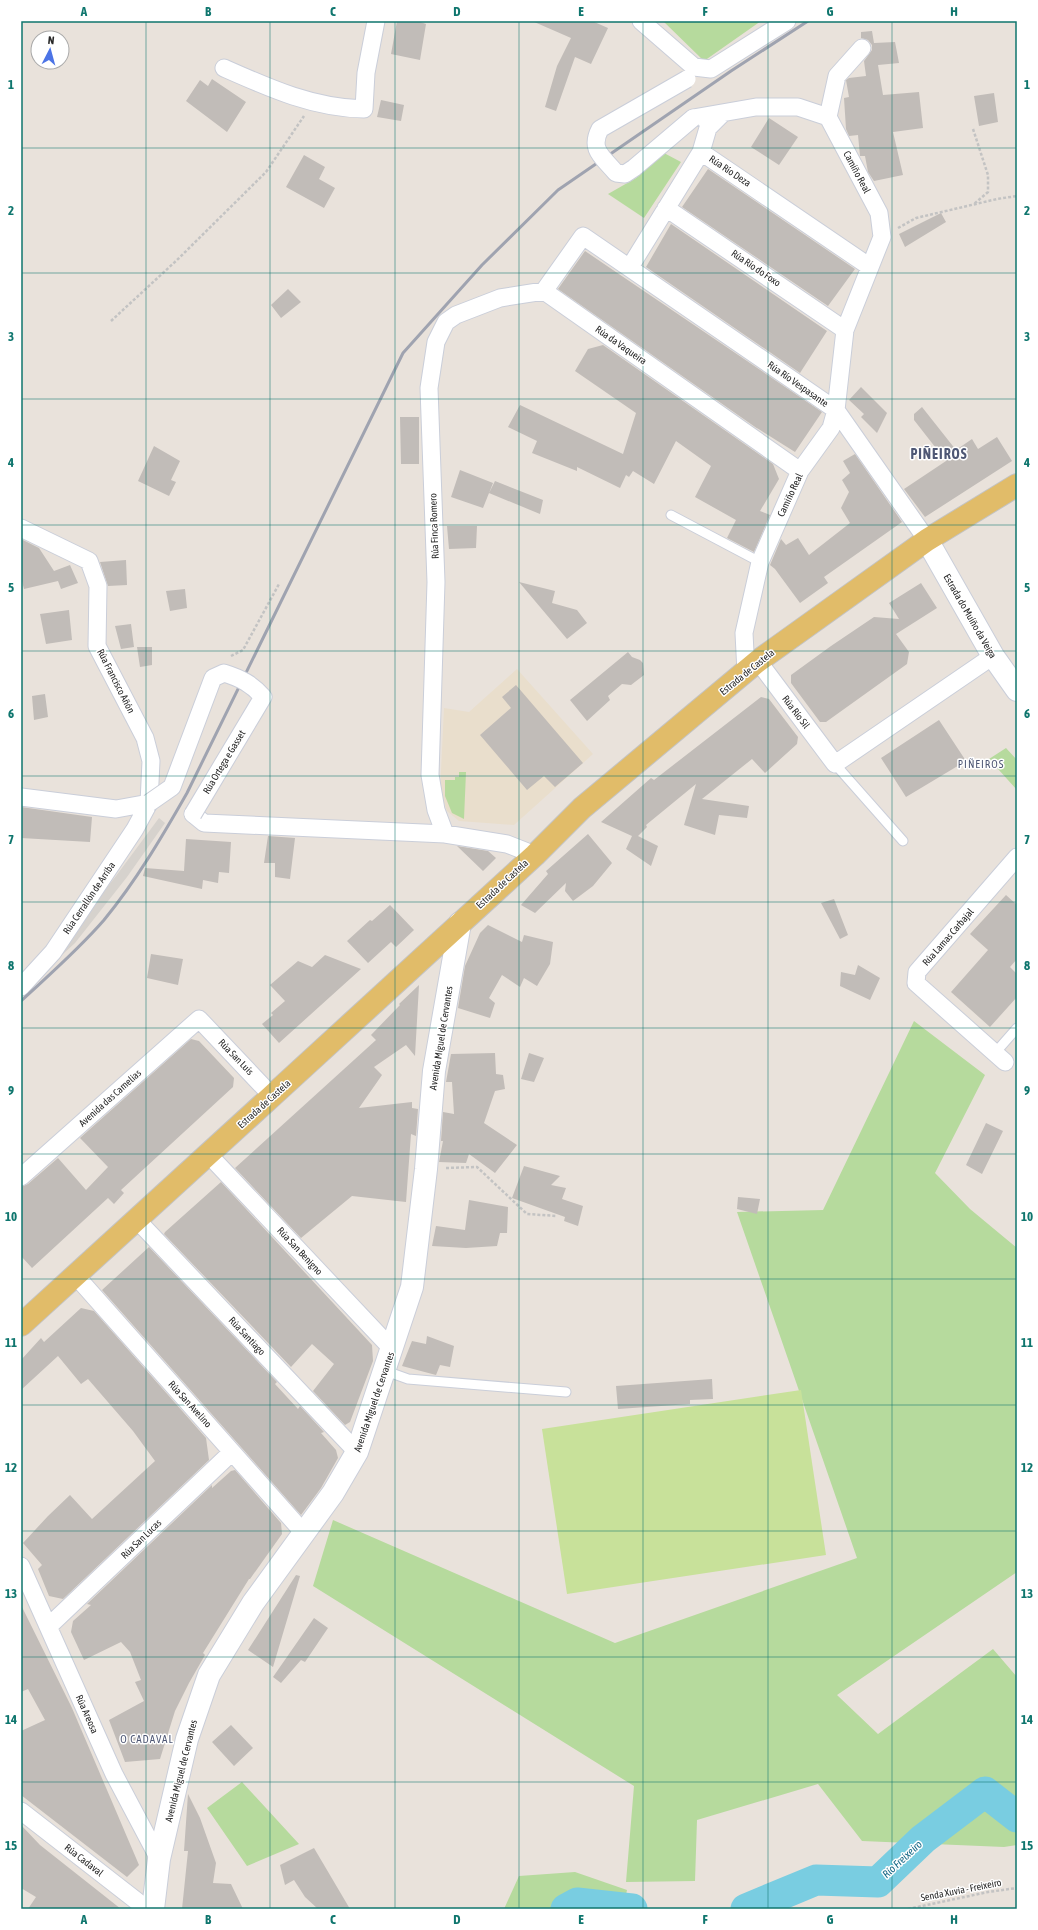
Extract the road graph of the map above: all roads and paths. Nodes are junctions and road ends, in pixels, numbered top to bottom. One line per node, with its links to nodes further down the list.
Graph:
1 (376, 21): 7 (street)
2 (641, 21): 6 (street)
3 (787, 21): 6 (street)
4 (862, 48): 9 (street)
5 (224, 68): 7 (street)
6 (691, 73): 8 (street, bridge)
7 (313, 103): 19 (path)
8 (723, 113): 9 (street); 11 (street)
9 (828, 117): 15 (street, Camiño Real)
10 (973, 129): 13 (path)
11 (701, 152): 14 (street, Rúa Río Deza); 17 (street, Rúa Río Deza)
12 (1017, 196): 13 (path)
13 (973, 205): 15 (path)
14 (666, 208): 16 (street, Rúa Río Deza); 20 (street, Rúa Río do Foxo)
15 (882, 237): 17 (street, Camiño Real)
16 (630, 267): 18 (street); 21 (street, Rúa Río Vespasante)
17 (870, 267): 20 (street, Camiño Real)
18 (544, 291): 22 (street, Rúa da Vaqueira); 34 (street, Rúa Finca Romero)
19 (111, 321)
20 (846, 330): 21 (street, Camiño Real)
21 (836, 410): 22 (street, Camiño Real); 26 (street, Rúa Río Vespasante)
22 (800, 471): 27 (street, Camiño Real)
23 (1017, 485): 26 (main road, Estrada de Castela)
24 (671, 514): 27 (lane)
25 (21, 528): 33 (street, Rúa Francisco Añón)
26 (927, 540): 28 (street, Estrada do Muíño da Veiga); 29 (main road, Estrada de Castela)
27 (760, 562): 29 (street, Camiño Real)
28 (993, 656): 30 (street, Estrada do Muíño da Veiga); 31 (street)
29 (752, 666): 31 (street, Rúa Río Sil); 36 (main road, Estrada de Castela)
30 (1017, 690)
31 (835, 764): 35 (lane)
32 (21, 797): 33 (street, Rúa Ortega e Gasset)
33 (149, 803): 34 (street, Rúa Ortega e Gasset, bridge); 39 (street, Rúa Cerrallón de Arriba)
34 (445, 834): 36 (street, Rúa Ortega e Gasset)
35 (903, 841)
36 (534, 855): 38 (main road, Estrada de Castela)
37 (1017, 857): 42 (street, Rúa Lamas Carbajal)
38 (460, 923): 43 (main road, Estrada de Castela); 45 (street, Avenida Miguel de Cervantes)
39 (21, 987)
40 (199, 1019): 43 (street, Rúa San Luís); 46 (street, Avenida das Camelias)
41 (1017, 1028): 42 (lane)
42 (1000, 1058)
43 (272, 1096): 44 (main road, Estrada de Castela)
44 (208, 1154): 48 (main road, Estrada de Castela); 51 (street, Rúa San Benigno)
45 (426, 1169): 47 (path); 51 (street, Avenida Miguel de Cervantes)
46 (21, 1177)
47 (557, 1216)
48 (137, 1220): 49 (main road, Estrada de Castela); 55 (street, Rúa Santiago)
49 (76, 1276): 50 (main road, Estrada de Castela); 54 (street, Rúa San Avelino)
50 (21, 1325)
51 (392, 1349): 52 (street, Avenida Miguel de Cervantes)
52 (383, 1370): 53 (lane); 55 (street, Avenida Miguel de Cervantes)
53 (566, 1392)
54 (232, 1452): 56 (street, Rúa San Avelino); 58 (street, Rúa San Lucas)
55 (357, 1452): 56 (street, Avenida Miguel de Cervantes)
56 (303, 1532): 60 (street, Avenida Miguel de Cervantes)
57 (21, 1566): 58 (street, Rúa Areosa)
58 (49, 1626): 60 (street, Rúa Areosa)
59 (21, 1811): 62 (street, Rúa Cadaval)
60 (159, 1859): 63 (street, Avenida Miguel de Cervantes)
61 (1017, 1888): 64 (path, Senda Xuvia - Freixeiro)
62 (147, 1909)
63 (153, 1909)
64 (908, 1909)

